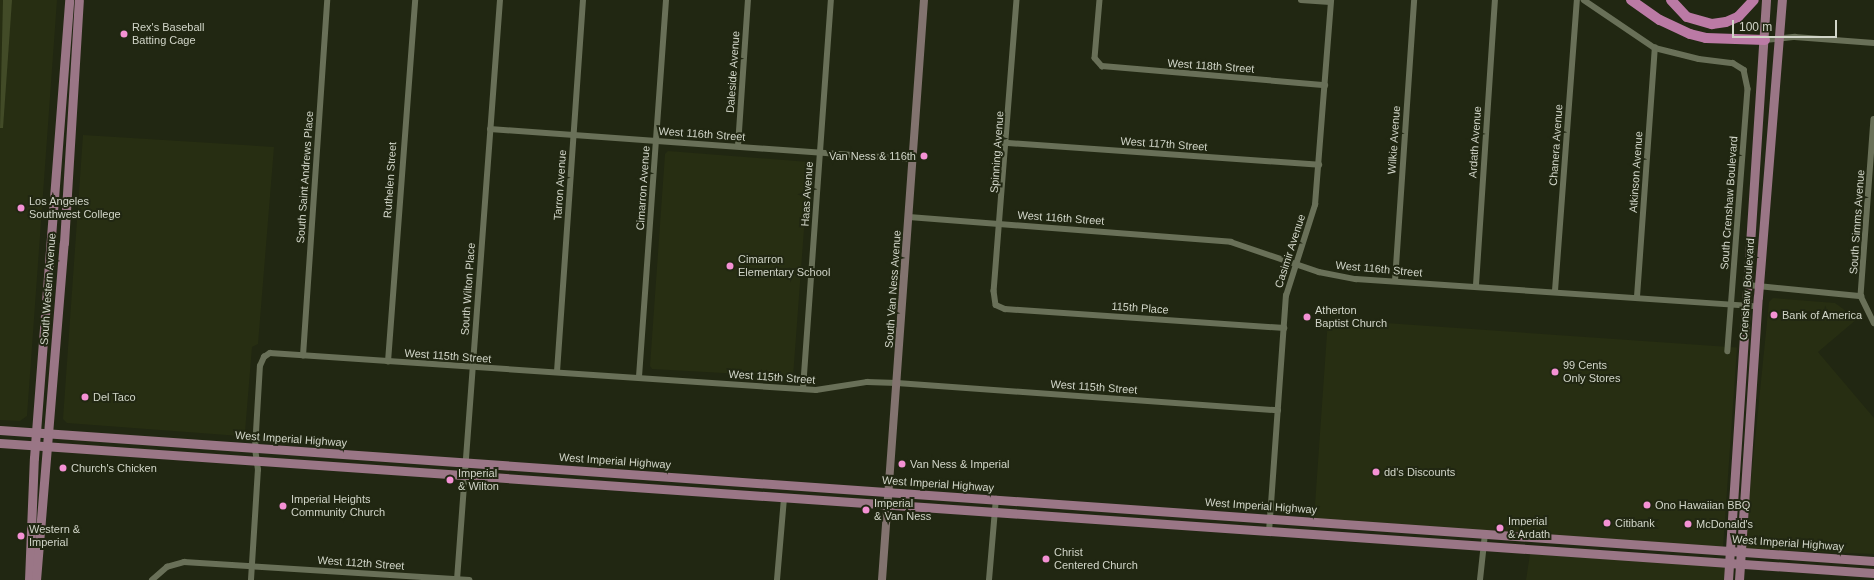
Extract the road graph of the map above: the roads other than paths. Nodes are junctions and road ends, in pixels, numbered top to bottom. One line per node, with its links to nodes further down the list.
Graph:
1 (69, 0): 64 (main road, South Western Avenue)
2 (79, 0): 65 (main road, South Western Avenue)
3 (327, 0): 55 (street, South Saint Andrews Place)
4 (415, 0): 56 (street, Ruthelen Street)
5 (500, 0): 30 (street, South Wilton Place)
6 (583, 0): 31 (street, Tarron Avenue)
7 (666, 0): 32 (street, Cimarron Avenue)
8 (748, 0): 34 (street, Daleside Avenue)
9 (831, 0): 35 (street, Haas Avenue)
10 (924, 0): 36 (main road, South Van Ness Avenue)
11 (1018, 0): 33 (street, Spinning Avenue)
12 (1100, 0): 28 (street, West 118th Street)
13 (1301, 0): 23 (street)
14 (1414, 0): 41 (street, Wilkie Avenue)
15 (1495, 0): 42 (street, Ardath Avenue)
16 (1577, 0): 45 (street, Chanera Avenue)
17 (1584, 0): 27 (street)
18 (1631, 0): 25 (highway)
19 (1671, 0): 20 (highway)
20 (1754, 0)
21 (1766, 0): 25 (main road, Crenshaw Boulevard)
22 (1782, 0): 24 (main road, Crenshaw Boulevard)
23 (1331, 1): 28 (street, Casimir Avenue)
24 (1779, 37): 25 (street); 26 (street); 44 (main road, Crenshaw Boulevard)
25 (1765, 40): 43 (main road, Crenshaw Boulevard)
26 (1874, 43)
27 (1655, 48): 47 (street, Atkinson Avenue); 48 (street, South Crenshaw Boulevard)
28 (1325, 85): 37 (street, Casimir Avenue)
29 (1874, 119): 46 (street, South Simms Avenue)
30 (490, 129): 31 (street, West 116th Street); 57 (street, South Wilton Place)
31 (574, 134): 32 (street, West 116th Street); 58 (street, Tarron Avenue)
32 (656, 140): 34 (street, West 116th Street); 59 (street, Cimarron Avenue)
33 (1008, 143): 37 (street, West 117th Street); 39 (street, Spinning Avenue)
34 (738, 146): 35 (street, West 116th Street)
35 (820, 152): 36 (street, West 116th Street); 61 (street, Haas Avenue)
36 (913, 159): 38 (main road, South Van Ness Avenue)
37 (1319, 165): 40 (street, Casimir Avenue)
38 (909, 217): 39 (street, West 116th Street); 60 (main road, South Van Ness Avenue)
39 (1001, 224): 40 (street, West 116th Street); 49 (street, Spinning Avenue)
40 (1296, 263): 41 (street, West 116th Street); 53 (street, Casimir Avenue)
41 (1395, 281): 42 (street, West 116th Street)
42 (1476, 285): 45 (street, West 116th Street)
43 (1748, 285): 44 (street); 50 (main road, Crenshaw Boulevard)
44 (1759, 286): 46 (street); 51 (main road, Crenshaw Boulevard)
45 (1555, 291): 47 (street, West 116th Street)
46 (1862, 296): 52 (street, South Simms Avenue)
47 (1637, 297): 48 (street, West 116th Street)
48 (1732, 304): 50 (street, West 116th Street); 54 (street, South Crenshaw Boulevard)
49 (996, 305): 53 (street, 115th Place)
50 (1747, 305): 51 (street, West 116th Street); 82 (main road, Crenshaw Boulevard)
51 (1757, 306): 83 (main road, Crenshaw Boulevard)
52 (1874, 323)
53 (1284, 328): 62 (street, Casimir Avenue)
54 (1728, 351)
55 (303, 356): 56 (street, West 115th Street); 69 (street, West 115th Street)
56 (388, 362): 57 (street, West 115th Street)
57 (473, 368): 58 (street, West 115th Street); 71 (street, South Wilton Place)
58 (557, 372): 59 (street, West 115th Street)
59 (639, 377): 61 (street, West 115th Street)
60 (897, 383): 61 (street, West 115th Street); 62 (street, West 115th Street); 73 (main road, South Van Ness Avenue)
61 (803, 389)
62 (1278, 410): 78 (street, Casimir Avenue)
63 (0, 430): 64 (main road, West Imperial Highway)
64 (36, 432): 65 (main road, West Imperial Highway); 67 (main road, South Western Avenue)
65 (48, 433): 68 (main road, South Western Avenue); 69 (main road, West Imperial Highway)
66 (0, 444): 67 (main road)
67 (35, 446): 68 (main road); 92 (main road, South Western Avenue)
68 (47, 447): 70 (main road); 93 (main road, South Western Avenue)
69 (255, 449): 70 (street); 71 (main road, West Imperial Highway)
70 (258, 463): 72 (main road); 87 (street)
71 (466, 463): 72 (street, South Wilton Place); 73 (main road, West Imperial Highway)
72 (465, 476): 74 (main road); 96 (street, South Wilton Place)
73 (890, 492): 75 (main road, West Imperial Highway); 76 (main road, South Van Ness Avenue)
74 (784, 498): 76 (main road); 98 (street)
75 (996, 499): 77 (street); 78 (main road, West Imperial Highway)
76 (888, 506): 77 (main road); 99 (main road, South Van Ness Avenue)
77 (995, 513): 79 (main road); 100 (street)
78 (1270, 518): 79 (street, Casimir Avenue); 80 (main road, West Imperial Highway)
79 (1269, 532): 81 (main road)
80 (1485, 534): 81 (street); 82 (main road, West Imperial Highway)
81 (1483, 547): 85 (main road); 101 (street)
82 (1730, 551): 83 (main road, West Imperial Highway); 85 (main road, Crenshaw Boulevard)
83 (1741, 552): 84 (main road, West Imperial Highway); 86 (main road, Crenshaw Boulevard)
84 (1874, 561)
85 (1729, 564): 86 (main road); 102 (main road, Crenshaw Boulevard)
86 (1740, 564): 89 (main road); 103 (main road, Crenshaw Boulevard)
87 (251, 565): 91 (street, West 112th Street); 94 (street, West 112th Street); 95 (street)
88 (1874, 566): 89 (main road)
89 (1828, 570): 90 (main road)
90 (1874, 573)
91 (364, 577): 96 (street, West 112th Street)
92 (28, 580)
93 (36, 580)
94 (152, 580)
95 (251, 580)
96 (457, 580): 97 (street, West 112th Street)
97 (470, 580)
98 (777, 580)
99 (882, 580)
100 (989, 580)
101 (1480, 580)
102 (1728, 580)
103 (1739, 580)

